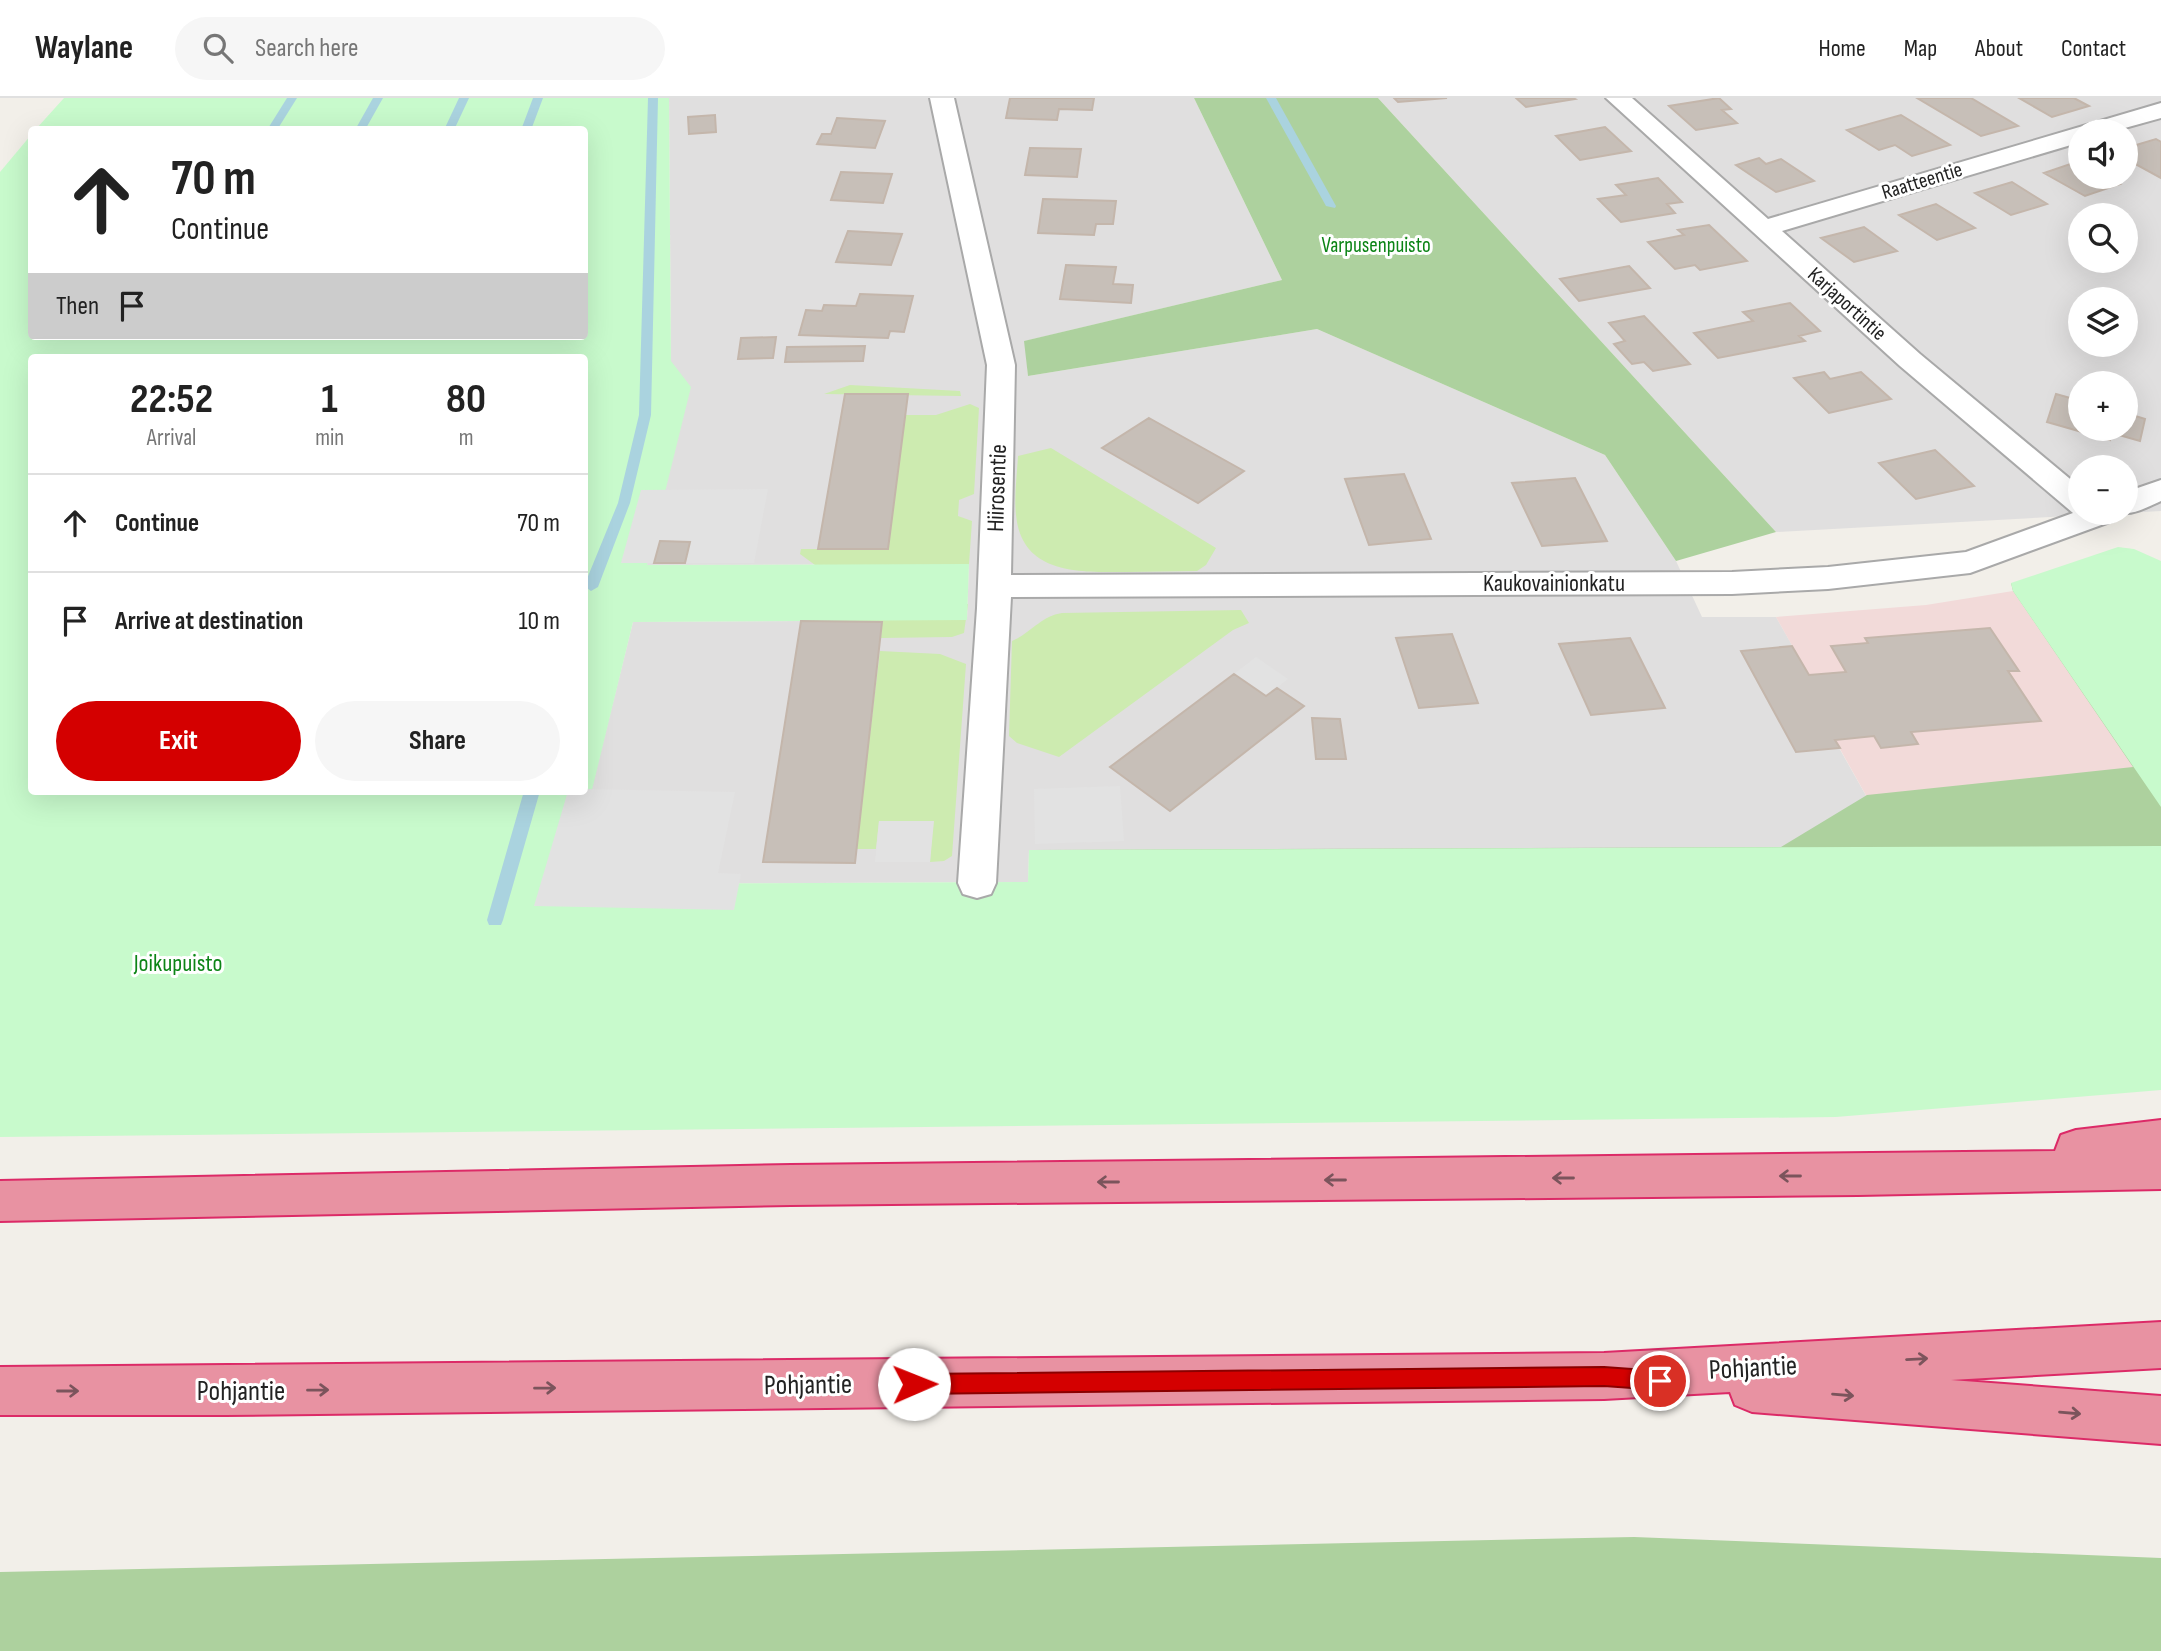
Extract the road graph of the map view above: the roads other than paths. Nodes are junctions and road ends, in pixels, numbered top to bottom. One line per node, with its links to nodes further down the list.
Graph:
1 (943, 98): 11 (street, Hiirosentie)
2 (1618, 98): 6 (street, Karjaportintie)
3 (2161, 110): 4 (street)
4 (2130, 119)
5 (2068, 138): 6 (street, Raatteentie)
6 (1762, 229): 8 (street, Karjaportintie)
7 (2161, 490): 9 (street)
8 (2068, 492)
9 (2138, 499)
10 (2068, 522): 11 (street, Kaukovainionkatu)
11 (994, 586): 12 (street, Hiirosentie)
12 (977, 883)
13 (2161, 1139): 15 (highway)
14 (2161, 1169): 15 (highway)
15 (1858, 1175): 16 (highway, one-way to 16)
16 (0, 1201)
17 (2161, 1345): 18 (highway, Pohjantie, one-way to 17)
18 (1604, 1376): 19 (highway, Pohjantie, one-way to 18); 20 (highway, one-way to 20)
19 (0, 1391)
20 (2161, 1420)

